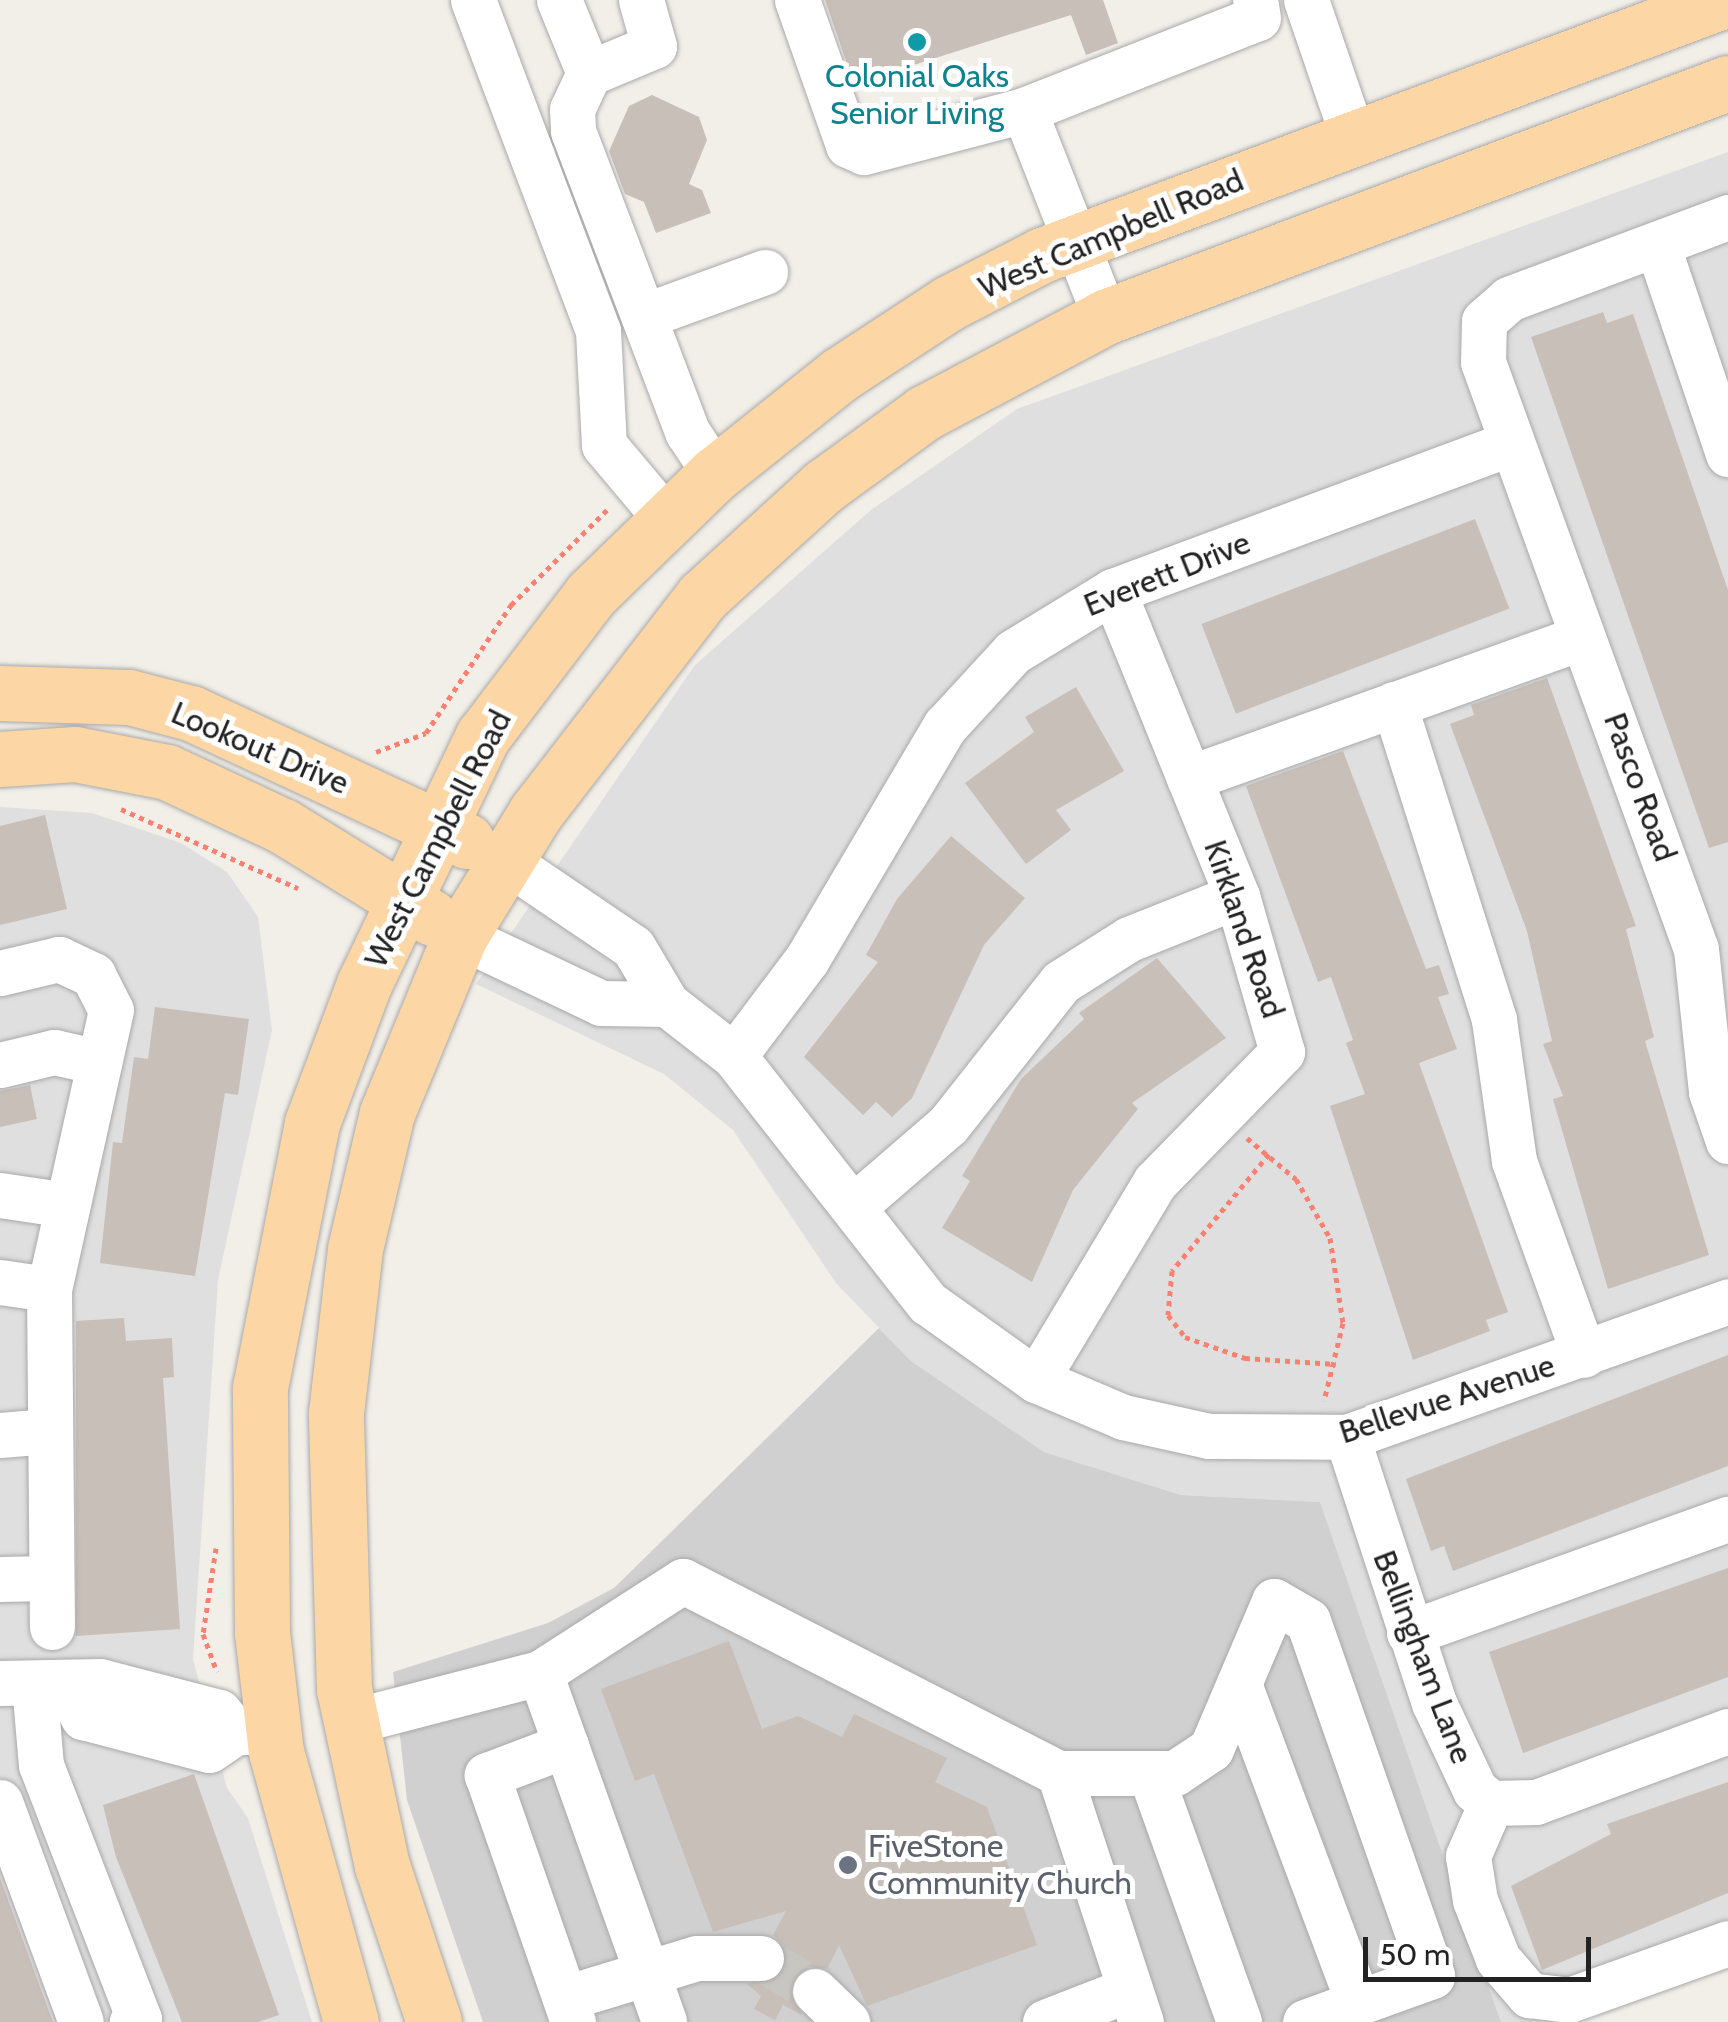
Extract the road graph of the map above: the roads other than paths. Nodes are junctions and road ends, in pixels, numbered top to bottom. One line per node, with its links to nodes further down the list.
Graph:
1 (472, 0): 21 (street)
2 (560, 0): 8 (street)
3 (641, 0): 8 (street)
4 (798, 0): 10 (street)
5 (1255, 0): 10 (street)
6 (1306, 0): 11 (street)
7 (1725, 0): 11 (main road, West Campbell Road)
8 (589, 74): 16 (street)
9 (1728, 83): 17 (main road, West Campbell Road)
10 (1024, 110): 13 (street)
11 (1354, 138): 13 (main road, West Campbell Road)
12 (1728, 217): 14 (street)
13 (1078, 242): 17 (street); 20 (main road, West Campbell Road)
14 (1657, 244): 18 (street, Pasco Road); 19 (street)
15 (765, 272): 16 (street)
16 (644, 316): 20 (street)
17 (1105, 317): 31 (main road, West Campbell Road)
18 (1508, 444): 22 (street, Everett Drive); 23 (street, Pasco Road)
19 (1728, 454)
20 (715, 474): 21 (main road, West Campbell Road)
21 (667, 520): 26 (main road, West Campbell Road)
22 (1114, 591): 29 (street, Kirkland Road); 37 (street, Everett Drive)
23 (1584, 636): 25 (street); 40 (street, Pasco Road)
24 (0, 693): 28 (main road, Lookout Drive)
25 (1394, 704): 29 (street); 47 (street)
26 (484, 736): 28 (main road); 30 (main road, West Campbell Road)
27 (0, 759): 33 (main road, Lookout Drive)
28 (363, 770): 30 (main road, Lookout Drive)
29 (1189, 778): 32 (street, Kirkland Road)
30 (437, 826): 31 (main road, Lookout Drive); 33 (main road, West Campbell Road)
31 (506, 861): 34 (main road, West Campbell Road); 36 (street, Bellevue Avenue)
32 (1238, 896): 43 (street); 48 (street, Kirkland Road)
33 (404, 899): 34 (main road, Lookout Drive); 62 (main road, West Campbell Road)
34 (460, 936): 36 (street); 60 (main road, West Campbell Road)
35 (0, 973): 38 (street)
36 (668, 1004): 37 (street, Bellevue Avenue)
37 (734, 1056): 43 (street, Bellevue Avenue)
38 (100, 1062): 39 (street); 42 (street)
39 (0, 1065)
40 (1728, 1141)
41 (0, 1195): 42 (street)
42 (68, 1205): 45 (street)
43 (852, 1207): 48 (street, Bellevue Avenue)
44 (0, 1282): 45 (street)
45 (49, 1289): 50 (street)
46 (1728, 1302): 47 (street, Bellevue Avenue)
47 (1584, 1355): 49 (street, Bellevue Avenue)
48 (1036, 1380): 49 (street, Bellevue Avenue)
49 (1334, 1422): 56 (street, Bellingham Lane)
50 (49, 1431): 51 (street); 53 (street)
51 (0, 1435)
52 (1728, 1518): 56 (street)
53 (48, 1578): 54 (street); 55 (street)
54 (0, 1579)
55 (52, 1627)
56 (1409, 1633): 68 (street, Bellingham Lane)
57 (540, 1673): 60 (street); 63 (street); 65 (street)
58 (1239, 1684): 66 (street); 73 (street); 73 (street)
59 (34, 1685): 62 (street); 64 (street)
60 (350, 1722): 62 (main road); 79 (main road, West Campbell Road)
61 (1728, 1731): 68 (street, Bellingham Lane)
62 (255, 1732): 78 (main road, West Campbell Road)
63 (566, 1745): 71 (street); 75 (street)
64 (20, 1773): 77 (street)
65 (1060, 1773): 66 (street); 74 (street)
66 (1150, 1773): 83 (street)
67 (0, 1802): 76 (street)
68 (1491, 1803): 69 (street)
69 (1728, 1942)
70 (760, 1958): 71 (street)
71 (645, 1970): 75 (street); 80 (street)
72 (815, 1991): 81 (street)
73 (1358, 2003): 84 (street)
74 (1136, 2006): 82 (street)
75 (569, 2010)
76 (81, 2022)
77 (132, 2022)
78 (352, 2022)
79 (434, 2022)
80 (664, 2022)
81 (848, 2022)
82 (1045, 2022)
83 (1239, 2022)
84 (1305, 2022)

